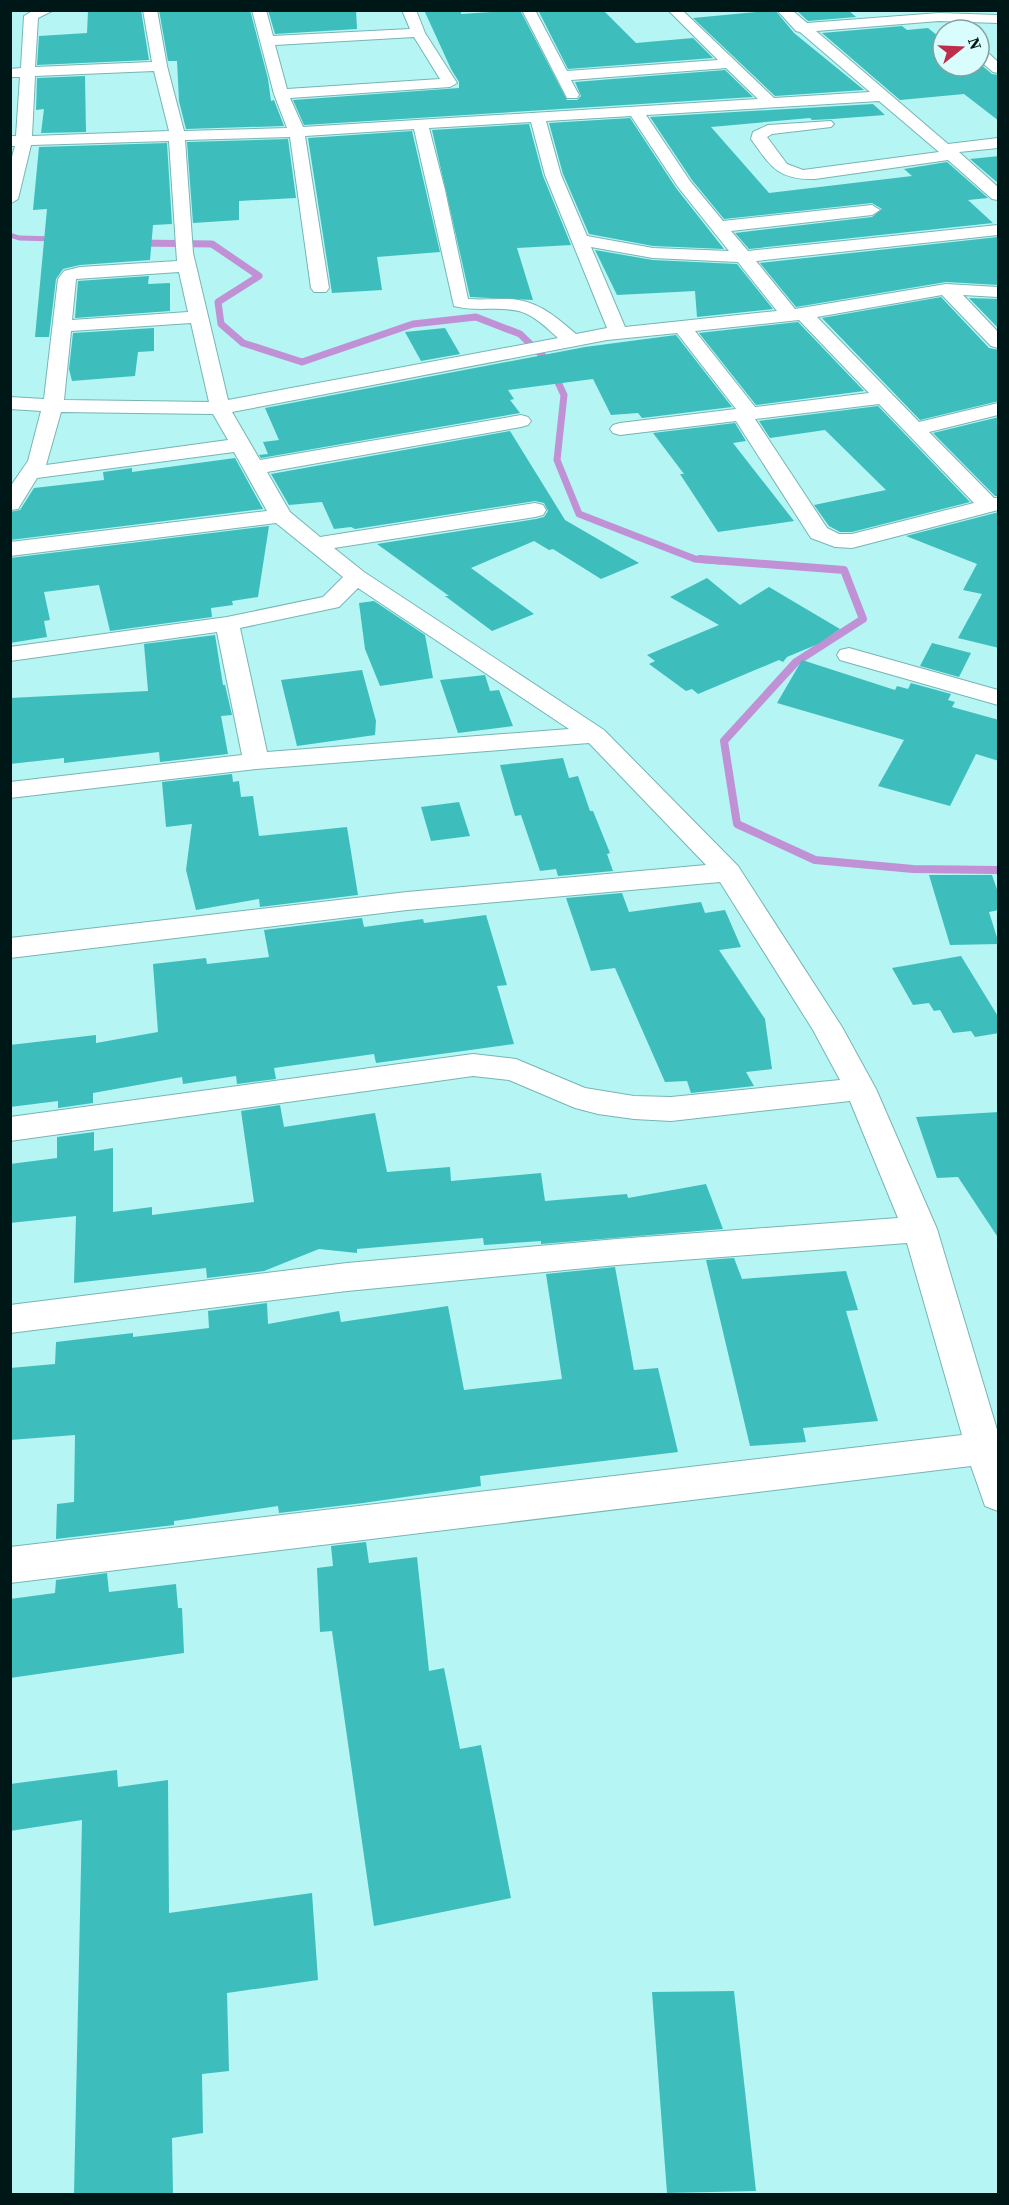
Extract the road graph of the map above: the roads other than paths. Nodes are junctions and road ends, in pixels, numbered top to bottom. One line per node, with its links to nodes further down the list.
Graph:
1 (48, 10): 15 (street)
2 (150, 10): 14 (street)
3 (259, 10): 12 (street)
4 (410, 10): 11 (street)
5 (528, 10): 17 (street)
6 (674, 10): 13 (street)
7 (783, 10): 10 (street)
8 (933, 14): 9 (street); 10 (street)
9 (999, 19)
10 (801, 28): 20 (street)
11 (418, 33): 12 (street); 18 (street)
12 (267, 41): 19 (street)
13 (729, 63): 17 (street); 21 (street)
14 (160, 66): 15 (street); 29 (street)
15 (28, 72): 16 (street); 30 (street)
16 (10, 73)
17 (562, 76): 23 (street)
18 (455, 92): 19 (street); 25 (street)
19 (281, 94): 28 (street)
20 (881, 96): 21 (street); 32 (street)
21 (771, 103): 22 (street)
22 (636, 112): 23 (street); 37 (street)
23 (582, 115): 24 (street)
24 (537, 117): 25 (street); 39 (street)
25 (470, 121): 26 (street)
26 (420, 124): 28 (street); 51 (street)
27 (826, 124): 33 (street)
28 (297, 132): 29 (street); 43 (street)
29 (177, 136): 30 (street); 42 (street)
30 (17, 141): 35 (street)
31 (999, 143): 32 (street)
32 (950, 152): 33 (street); 34 (street)
33 (828, 172): 36 (street)
34 (999, 195)
35 (10, 199)
36 (880, 218): 37 (street); 40 (street)
37 (719, 227): 41 (street)
38 (999, 230): 40 (street)
39 (580, 240): 41 (street); 50 (street)
40 (904, 241): 41 (street)
41 (744, 257): 46 (street)
42 (186, 260): 47 (street); 48 (street)
43 (321, 288)
44 (946, 289): 45 (street); 46 (street); 52 (street)
45 (999, 292)
46 (797, 315): 49 (street); 53 (street)
47 (199, 317): 48 (street); 56 (street)
48 (62, 326): 55 (street)
49 (682, 327): 50 (street); 58 (street)
50 (618, 333): 51 (street)
51 (564, 342): 56 (street)
52 (999, 342)
53 (884, 397): 58 (street); 61 (street)
54 (10, 403): 55 (street)
55 (53, 405): 56 (street); 64 (street)
56 (220, 408): 62 (street)
57 (999, 409): 61 (street)
58 (746, 414): 60 (street); 66 (street)
59 (522, 421): 63 (street)
60 (620, 429)
61 (915, 429): 66 (street)
62 (239, 445): 63 (street); 64 (street)
63 (253, 468): 68 (street)
64 (30, 473): 65 (street)
65 (10, 504)
66 (994, 505)
67 (535, 510): 69 (street)
68 (281, 516): 69 (street); 70 (street)
69 (315, 544): 71 (street)
70 (10, 549)
71 (356, 578): 72 (street); 76 (street)
72 (226, 624): 73 (street); 77 (street)
73 (10, 654)
74 (849, 655): 75 (street)
75 (999, 698)
76 (595, 735): 77 (street); 79 (street)
77 (256, 762): 78 (street)
78 (10, 790)
79 (728, 872): 80 (street); 81 (street)
80 (10, 948)
81 (860, 1089): 82 (street); 83 (street)
82 (10, 1129)
83 (920, 1229): 84 (street); 85 (street)
84 (10, 1319)
85 (986, 1448): 86 (street); 87 (street)
86 (999, 1494)
87 (10, 1565)

